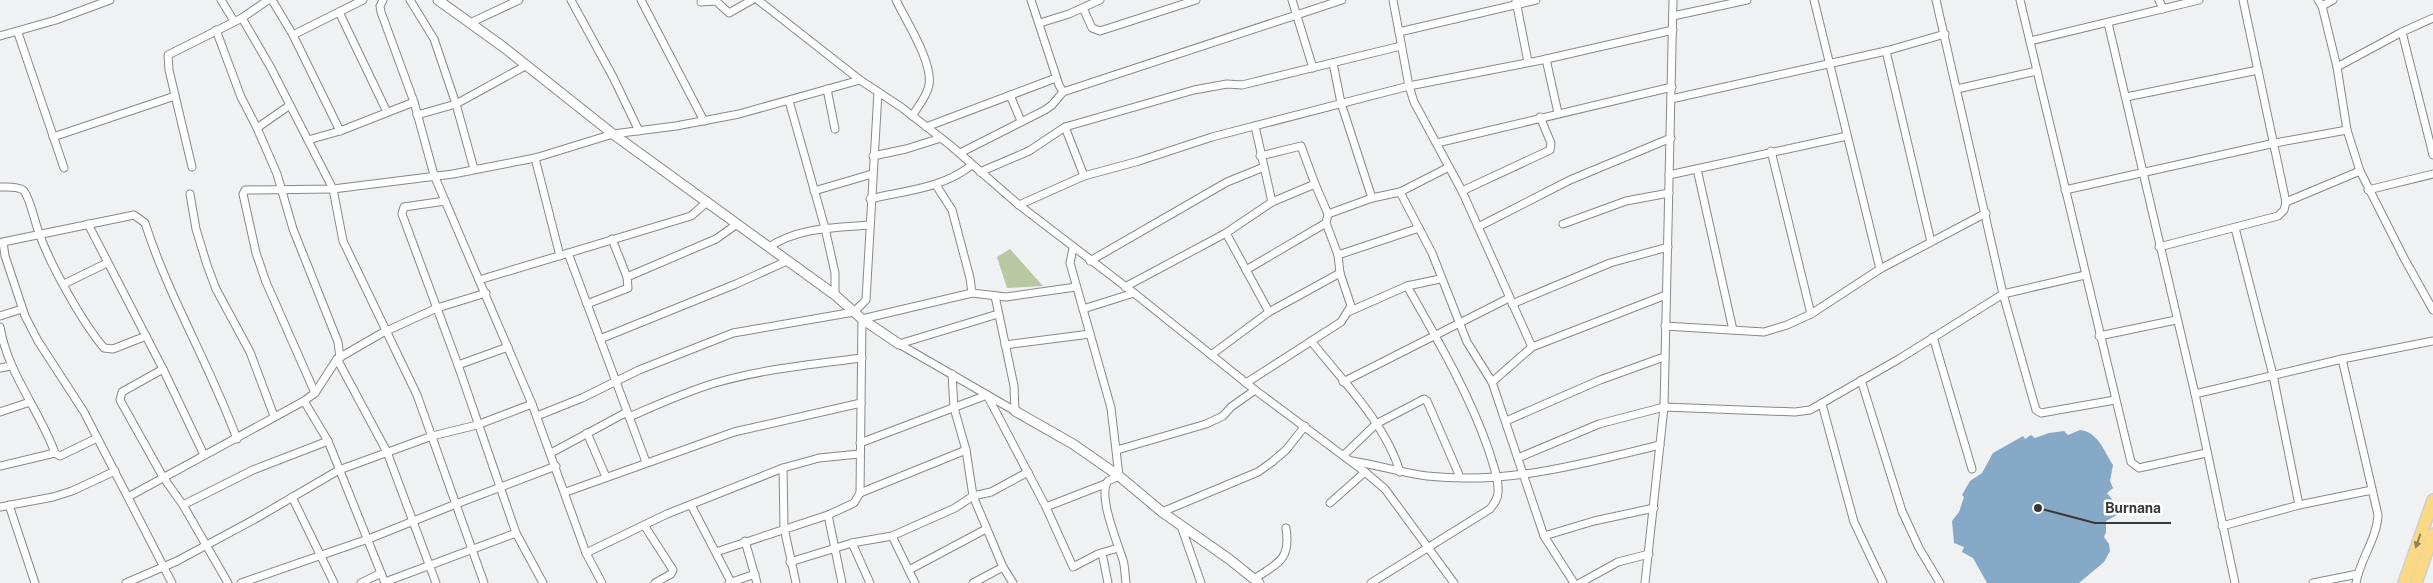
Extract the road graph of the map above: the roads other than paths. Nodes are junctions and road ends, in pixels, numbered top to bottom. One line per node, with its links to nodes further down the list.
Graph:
1 (110, 0): 48 (street)
2 (221, 0): 40 (street)
3 (270, 0): 38 (street); 50 (street)
4 (363, 0): 35 (street)
5 (383, 0): 77 (street)
6 (410, 0): 79 (street)
7 (519, 0): 42 (street)
8 (571, 0): 95 (street)
9 (640, 0): 86 (street)
10 (752, 0): 30 (street)
11 (758, 0): 65 (street)
12 (896, 0): 84 (street)
13 (1031, 0): 43 (street)
14 (1100, 0): 33 (street)
15 (1196, 0): 33 (street)
16 (1292, 0): 36 (street)
17 (1342, 0): 36 (street)
18 (1393, 0): 46 (street)
19 (1536, 0): 31 (street)
20 (1673, 0): 37 (street)
21 (1747, 0): 37 (street)
22 (1814, 0): 57 (street)
23 (1936, 0): 49 (street)
24 (2020, 0): 52 (street)
25 (2159, 0): 34 (street)
26 (2199, 0): 34 (street)
27 (2243, 0): 63 (street)
28 (2333, 0): 32 (street)
29 (443, 1): 42 (street)
30 (701, 2)
31 (1517, 2): 46 (street); 56 (street)
32 (2320, 3): 60 (street)
33 (1083, 8): 43 (street)
34 (2162, 9): 41 (street)
35 (339, 12): 50 (street); 81 (street)
36 (1298, 15): 61 (street); 71 (street)
37 (1673, 16): 45 (street)
38 (242, 18): 40 (street); 80 (street)
39 (2433, 18): 47 (street)
40 (234, 22): 44 (street)
41 (2108, 22): 52 (street); 74 (street)
42 (470, 23): 59 (street)
43 (1040, 23): 64 (street)
44 (216, 30): 73 (street); 91 (street)
45 (1673, 30): 55 (street); 67 (street)
46 (1399, 32): 53 (street)
47 (2402, 32): 60 (street); 106 (street)
48 (18, 33): 51 (street); 98 (street)
49 (1944, 34): 54 (street); 68 (street)
50 (292, 35): 94 (street)
51 (0, 36)
52 (2030, 41): 62 (street)
53 (1401, 46): 58 (street); 66 (street)
54 (1886, 51): 57 (street); 158 (street)
55 (1546, 58): 56 (street); 82 (street)
56 (1528, 62): 66 (street)
57 (1830, 62): 75 (street); 97 (street)
58 (1333, 63): 61 (street); 78 (street)
59 (527, 65): 79 (street); 96 (street)
60 (2337, 67): 93 (street)
61 (1313, 68): 90 (street)
62 (2037, 70): 68 (street); 130 (street)
63 (2258, 70): 74 (street); 102 (street)
64 (1056, 78): 71 (street); 72 (street)
65 (860, 80): 69 (street); 70 (street)
66 (1409, 86): 78 (street); 103 (street)
67 (1672, 87): 75 (street); 82 (street)
68 (1957, 89): 144 (street)
69 (827, 90): 76 (street); 92 (street)
70 (878, 92): 84 (street); 107 (street)
71 (1063, 92): 87 (street)
72 (1010, 95): 87 (street); 89 (street)
73 (175, 96): 98 (street); 111 (street)
74 (2126, 97): 120 (street)
75 (1671, 99): 100 (street)
76 (789, 101): 86 (street); 132 (street)
77 (414, 102): 81 (street); 83 (street)
78 (1341, 103): 88 (street); 137 (street)
79 (456, 104): 83 (street); 116 (street)
80 (290, 105): 91 (street); 101 (street)
81 (387, 112): 94 (street)
82 (1558, 113): 85 (street)
83 (417, 115): 122 (street)
84 (912, 116): 89 (street)
85 (1540, 117): 103 (street); 133 (street)
86 (704, 121): 95 (street)
87 (1021, 122): 105 (street)
88 (1254, 126): 108 (street); 124 (street)
89 (926, 127): 99 (street)
90 (1065, 127): 118 (street); 124 (street)
91 (257, 128): 129 (street)
92 (835, 129)
93 (2347, 130): 102 (street); 117 (street)
94 (340, 131): 101 (street)
95 (639, 131): 96 (street)
96 (613, 134): 109 (street); 140 (street)
97 (1847, 136): 104 (street); 169 (street)
98 (53, 137): 114 (street)
99 (941, 138): 105 (street); 107 (street)
100 (1670, 138): 123 (street); 151 (street)
101 (308, 140): 128 (street)
102 (2275, 143): 120 (street); 142 (street)
103 (1436, 144): 113 (street)
104 (1771, 151): 115 (street); 197 (street)
105 (960, 153): 110 (street)
106 (2433, 155)
107 (873, 156): 119 (street)
108 (1260, 156): 112 (street); 125 (street)
109 (535, 158): 116 (street); 165 (street)
110 (972, 165): 118 (street); 126 (street)
111 (192, 167)
112 (1264, 167): 141 (street); 167 (street)
113 (1449, 167): 133 (street); 134 (street)
114 (64, 168)
115 (1696, 169): 123 (street); 204 (street)
116 (474, 170): 122 (street)
117 (2360, 171): 131 (street); 142 (street)
118 (980, 172): 143 (street)
119 (872, 174): 132 (street); 138 (street)
120 (2143, 174): 130 (street); 161 (street)
121 (2433, 174): 131 (street)
122 (434, 175): 128 (street); 139 (street)
123 (1669, 175): 135 (street)
124 (1084, 176): 143 (street)
125 (1315, 184): 141 (street); 145 (street)
126 (936, 185): 138 (street); 181 (street)
127 (0, 187): 156 (street)
128 (332, 189): 129 (street); 205 (street)
129 (283, 190): 221 (street); 235 (street)
130 (2065, 190): 172 (street)
131 (2368, 190): 192 (street)
132 (814, 191): 152 (street)
133 (1462, 191): 151 (street)
134 (1400, 192): 137 (street); 153 (street)
135 (1669, 193): 149 (street); 160 (street)
136 (190, 194): 249 (street)
137 (1372, 198): 145 (street)
138 (870, 199): 150 (street)
139 (445, 201): 175 (street); 189 (street)
140 (708, 202): 148 (street); 157 (street)
141 (1272, 202): 155 (street)
142 (2286, 202): 154 (street)
143 (1019, 205): 162 (street)
144 (1986, 213): 158 (street); 183 (street)
145 (1328, 214): 146 (street)
146 (1326, 223): 164 (street); 170 (street)
147 (88, 224): 156 (street); 168 (street); 258 (street)
148 (737, 224): 159 (street); 173 (street)
149 (1563, 224)
150 (869, 225): 152 (street); 193 (street)
151 (1478, 227): 187 (street)
152 (824, 228): 159 (street); 184 (street)
153 (1418, 228): 164 (street); 174 (street)
154 (2235, 228): 161 (street); 228 (street)
155 (1226, 233): 170 (street); 179 (street)
156 (39, 234): 176 (street); 190 (street)
157 (612, 239): 163 (street); 173 (street)
158 (1931, 242): 169 (street)
159 (769, 247): 166 (street)
160 (1668, 247): 185 (street); 187 (street)
161 (2159, 247): 200 (street)
162 (1073, 248): 167 (street); 178 (street)
163 (568, 253): 165 (street); 188 (street)
164 (1338, 255): 171 (street)
165 (560, 256): 175 (street)
166 (787, 261): 184 (street); 211 (street)
167 (1090, 261): 179 (street)
168 (107, 263): 176 (street); 207 (street)
169 (1880, 269): 197 (street)
170 (1246, 270): 194 (street)
171 (1340, 273): 194 (street); 195 (street)
172 (2084, 275): 183 (street); 209 (street)
173 (626, 277): 188 (street)
174 (1440, 279): 177 (street); 201 (street)
175 (479, 280): 180 (street)
176 (64, 284): 207 (street)
177 (1407, 286): 195 (street); 208 (street)
178 (1076, 287): 186 (street); 191 (street)
179 (1126, 287): 182 (street)
180 (486, 292): 189 (street); 216 (street)
181 (972, 293): 186 (street); 199 (street)
182 (1134, 293): 191 (street); 218 (street)
183 (2003, 294): 210 (street); 238 (street)
184 (835, 295): 193 (street)
185 (1666, 295): 202 (street); 217 (street)
186 (995, 296): 196 (street)
187 (1511, 301): 201 (street); 217 (street)
188 (587, 304): 211 (street)
189 (437, 308): 205 (street); 223 (street)
190 (22, 309): 198 (street); 257 (street)
191 (1083, 309): 206 (street)
192 (2433, 310)
193 (854, 312): 199 (street); 230 (street)
194 (1269, 312): 218 (street)
195 (1348, 312): 212 (street)
196 (998, 314): 214 (street); 215 (street)
197 (1811, 314): 204 (street)
198 (0, 316)
199 (862, 319): 214 (street); 220 (street)
200 (2176, 320): 209 (street); 236 (street)
201 (1458, 324): 208 (street); 232 (street)
202 (1665, 326): 204 (street); 219 (street)
203 (0, 327): 224 (street)
204 (1733, 330)
205 (386, 331): 221 (street); 256 (street)
206 (1090, 334): 215 (street); 263 (street)
207 (146, 336): 226 (street)
208 (1436, 336): 231 (street); 285 (street)
209 (2099, 336): 238 (street)
210 (1934, 337): 229 (street); 277 (street)
211 (600, 339): 230 (street)
212 (1311, 341): 231 (street); 233 (street)
213 (2433, 341): 222 (street)
214 (899, 344): 227 (street)
215 (1005, 345): 246 (street)
216 (508, 347): 223 (street); 242 (street)
217 (1532, 347): 232 (street)
218 (1211, 355): 233 (street)
219 (1664, 357): 244 (street); 251 (street)
220 (862, 358): 241 (street); 248 (street)
221 (338, 359): 235 (street); 264 (street)
222 (2342, 359): 228 (street); 291 (street)
223 (458, 365): 253 (street)
224 (11, 366): 225 (street); 240 (street)
225 (0, 368)
226 (163, 369): 269 (street); 286 (street)
227 (952, 374): 237 (street); 245 (street)
228 (2273, 375): 236 (street); 303 (street)
229 (1862, 380): 243 (street); 372 (street)
230 (615, 382): 248 (street); 250 (street)
231 (1343, 382): 252 (street)
232 (1492, 382): 251 (street)
233 (1246, 383): 234 (street)
234 (1255, 390): 254 (street); 263 (street)
235 (314, 393): 239 (street)
236 (2194, 394): 267 (street)
237 (987, 395): 245 (street); 246 (street); 280 (street)
238 (2115, 400): 267 (street)
239 (304, 401): 249 (street); 259 (street)
240 (30, 402): 247 (street); 265 (street)
241 (861, 403): 260 (street); 273 (street)
242 (532, 404): 250 (street); 253 (street)
243 (1822, 404): 244 (street); 371 (street)
244 (1664, 407): 261 (street); 271 (street)
245 (954, 408): 260 (street); 262 (street)
246 (1015, 411): 284 (street)
247 (0, 412)
248 (628, 414): 255 (street); 273 (street)
249 (274, 416): 258 (street)
250 (537, 416): 266 (street)
251 (1506, 421): 271 (street)
252 (1376, 424): 270 (street); 282 (street); 288 (street)
253 (477, 425): 256 (street); 290 (street)
254 (1305, 426): 270 (street); 307 (street)
255 (586, 433): 266 (street); 287 (street)
256 (432, 436): 264 (street); 299 (street)
257 (98, 438): 265 (street); 279 (street)
258 (237, 439): 269 (street)
259 (328, 441): 278 (street); 301 (street)
260 (860, 443): 268 (street)
261 (1660, 445): 283 (street); 306 (street)
262 (966, 450): 293 (street); 294 (street)
263 (1117, 450): 284 (street)
264 (387, 452): 278 (street); 309 (street)
265 (54, 453): 274 (street)
266 (551, 453): 275 (street)
267 (2206, 453): 312 (street)
268 (859, 454): 276 (street); 293 (street)
269 (204, 455): 286 (street)
270 (1344, 456): 272 (street)
271 (1518, 458): 283 (street)
272 (1352, 461): 281 (street); 282 (street)
273 (646, 462): 287 (street)
274 (0, 466)
275 (556, 466): 290 (street); 292 (street)
276 (783, 468): 302 (street); 313 (street)
277 (1972, 468)
278 (339, 470): 296 (street); 320 (street)
279 (115, 471): 295 (street); 300 (street)
280 (1028, 472): 294 (street); 305 (street)
281 (1365, 472): 298 (street); 326 (street)
282 (1400, 472): 288 (street)
283 (1523, 475): 285 (street); 319 (street)
284 (1119, 476): 289 (street); 307 (street)
285 (1497, 476): 288 (street); 326 (street)
286 (163, 477): 295 (street); 301 (street)
287 (606, 477): 292 (street)
288 (1460, 478)
289 (1105, 484): 305 (street); 325 (street)
290 (500, 488): 299 (street); 316 (street)
291 (2372, 490): 303 (street); 340 (street)
292 (566, 492): 329 (street)
293 (860, 493): 308 (street)
294 (973, 496): 315 (street); 318 (street)
295 (128, 497): 335 (street)
296 (292, 498): 323 (street); 332 (street)
297 (2433, 500): 376 (highway, one-way to 376)
298 (1330, 503)
299 (456, 504): 309 (street); 327 (street)
300 (9, 505): 304 (street); 342 (street)
301 (183, 505): 323 (street)
302 (691, 505): 310 (street); 328 (street)
303 (2299, 505): 312 (street)
304 (0, 507)
305 (1046, 507): 330 (street)
306 (1654, 508): 319 (street); 331 (street)
307 (1162, 512): 311 (street)
308 (828, 515): 313 (street); 324 (street)
309 (412, 521): 320 (street); 334 (street)
310 (644, 525): 329 (street); 354 (street)
311 (1181, 526): 341 (street); 365 (street)
312 (2222, 526): 373 (street)
313 (784, 528): 321 (street); 333 (street)
314 (1286, 528): 341 (street)
315 (986, 529): 336 (street); 337 (street)
316 (516, 533): 327 (street); 352 (street)
317 (2433, 534): 377 (highway)
318 (892, 536): 322 (street); 337 (street)
319 (1544, 536): 368 (street)
320 (368, 540): 332 (street); 338 (street)
321 (745, 541): 328 (street); 339 (street)
322 (852, 543): 324 (street); 359 (street)
323 (207, 544): 335 (street); 345 (street)
324 (834, 548): 333 (street); 358 (street)
325 (1118, 548): 330 (street); 364 (street)
326 (1429, 548): 366 (street); 367 (street)
327 (472, 550): 334 (street); 351 (street)
328 (716, 552): 355 (street)
329 (586, 553): 353 (street)
330 (1102, 553): 363 (street)
331 (1649, 554): 369 (street); 370 (street)
332 (320, 557): 346 (street); 347 (street)
333 (790, 562): 357 (street)
334 (430, 566): 349 (street); 350 (street)
335 (164, 567): 343 (street); 344 (street)
336 (1003, 567): 361 (street); 362 (street)
337 (909, 570): 360 (street)
338 (381, 572): 348 (street); 349 (street)
339 (755, 574): 355 (street); 356 (street)
340 (2358, 574): 374 (street); 375 (street)
341 (1256, 581)
342 (35, 583)
343 (126, 583)
344 (172, 583)
345 (228, 583)
346 (241, 583)
347 (334, 583)
348 (361, 583)
349 (385, 583)
350 (436, 583)
351 (484, 583)
352 (543, 583)
353 (602, 583)
354 (654, 583)
355 (730, 583)
356 (757, 583)
357 (796, 583)
358 (842, 583)
359 (870, 583)
360 (915, 583)
361 (973, 583)
362 (1013, 583)
363 (1108, 583)
364 (1126, 583)
365 (1201, 583)
366 (1372, 583)
367 (1454, 583)
368 (1574, 583)
369 (1580, 583)
370 (1645, 583)
371 (1883, 583)
372 (1940, 583)
373 (2235, 583)
374 (2313, 583)
375 (2356, 583)
376 (2404, 583)
377 (2416, 583)

